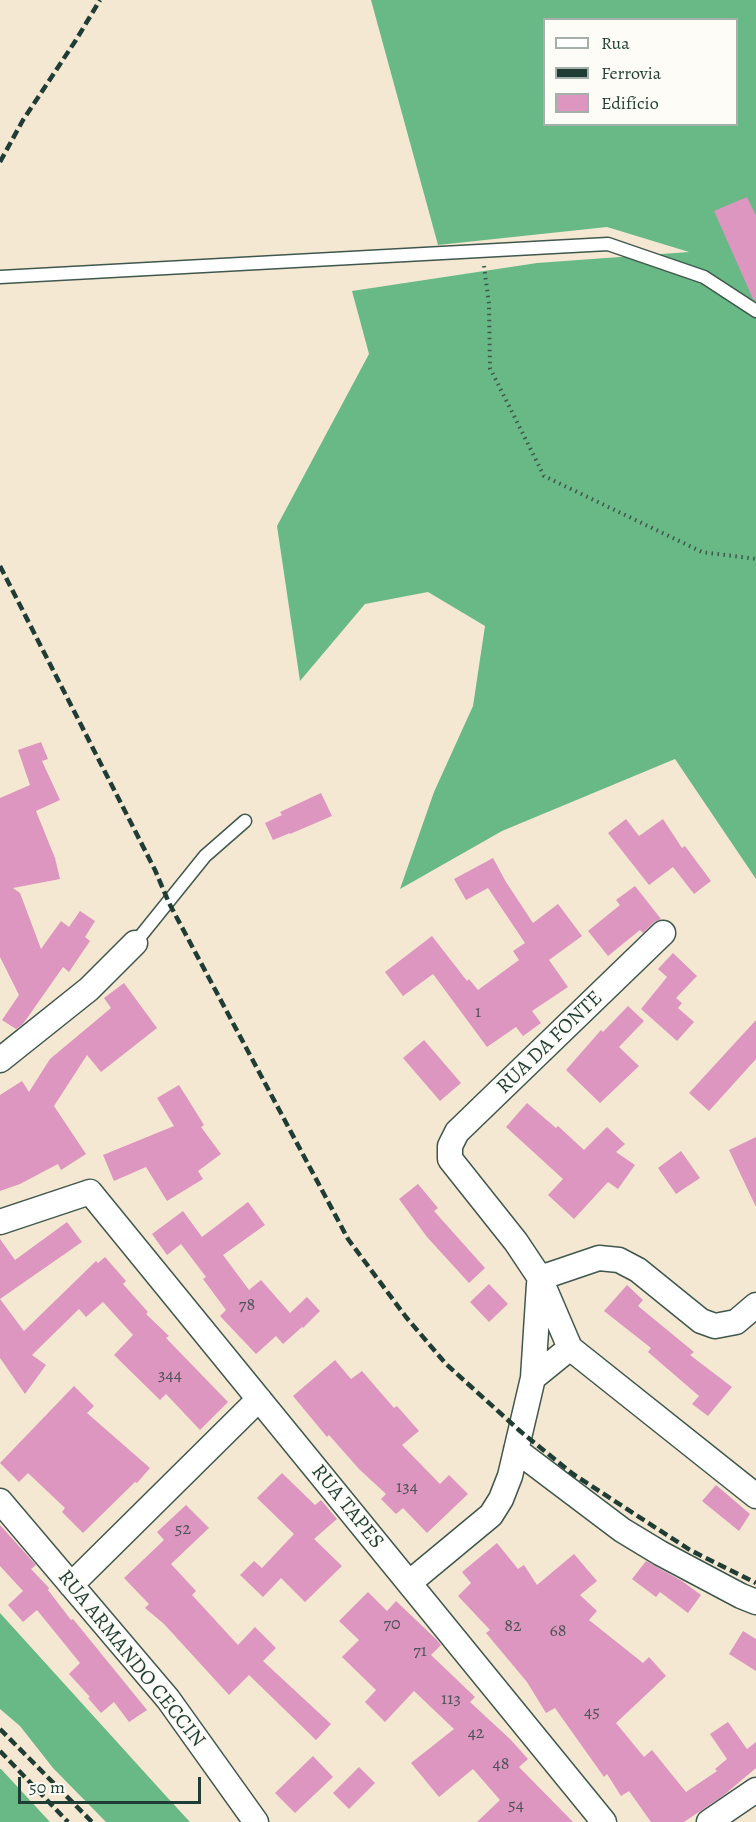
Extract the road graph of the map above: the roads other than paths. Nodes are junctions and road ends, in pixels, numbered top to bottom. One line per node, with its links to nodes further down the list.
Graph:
1 (0, 277): 2 (lane)
2 (756, 311)
3 (245, 821): 5 (lane)
4 (663, 933): 8 (street, RUA DA FONTE)
5 (135, 943): 6 (street)
6 (0, 1060)
7 (0, 1222): 12 (street, RUA TAPES)
8 (540, 1278): 9 (street); 10 (street); 11 (street)
9 (756, 1305)
10 (570, 1348): 11 (street); 14 (street)
11 (533, 1378): 13 (street)
12 (259, 1399): 16 (street, RUA TAPES); 17 (street)
13 (516, 1450): 16 (street); 18 (street)
14 (756, 1496)
15 (0, 1501): 17 (street, RUA ARMANDO CECCIN)
16 (409, 1583): 21 (street, RUA TAPES)
17 (71, 1585): 20 (street, RUA ARMANDO CECCIN)
18 (756, 1602)
19 (756, 1790): 22 (street)
20 (256, 1822)
21 (604, 1822)
22 (709, 1822)

